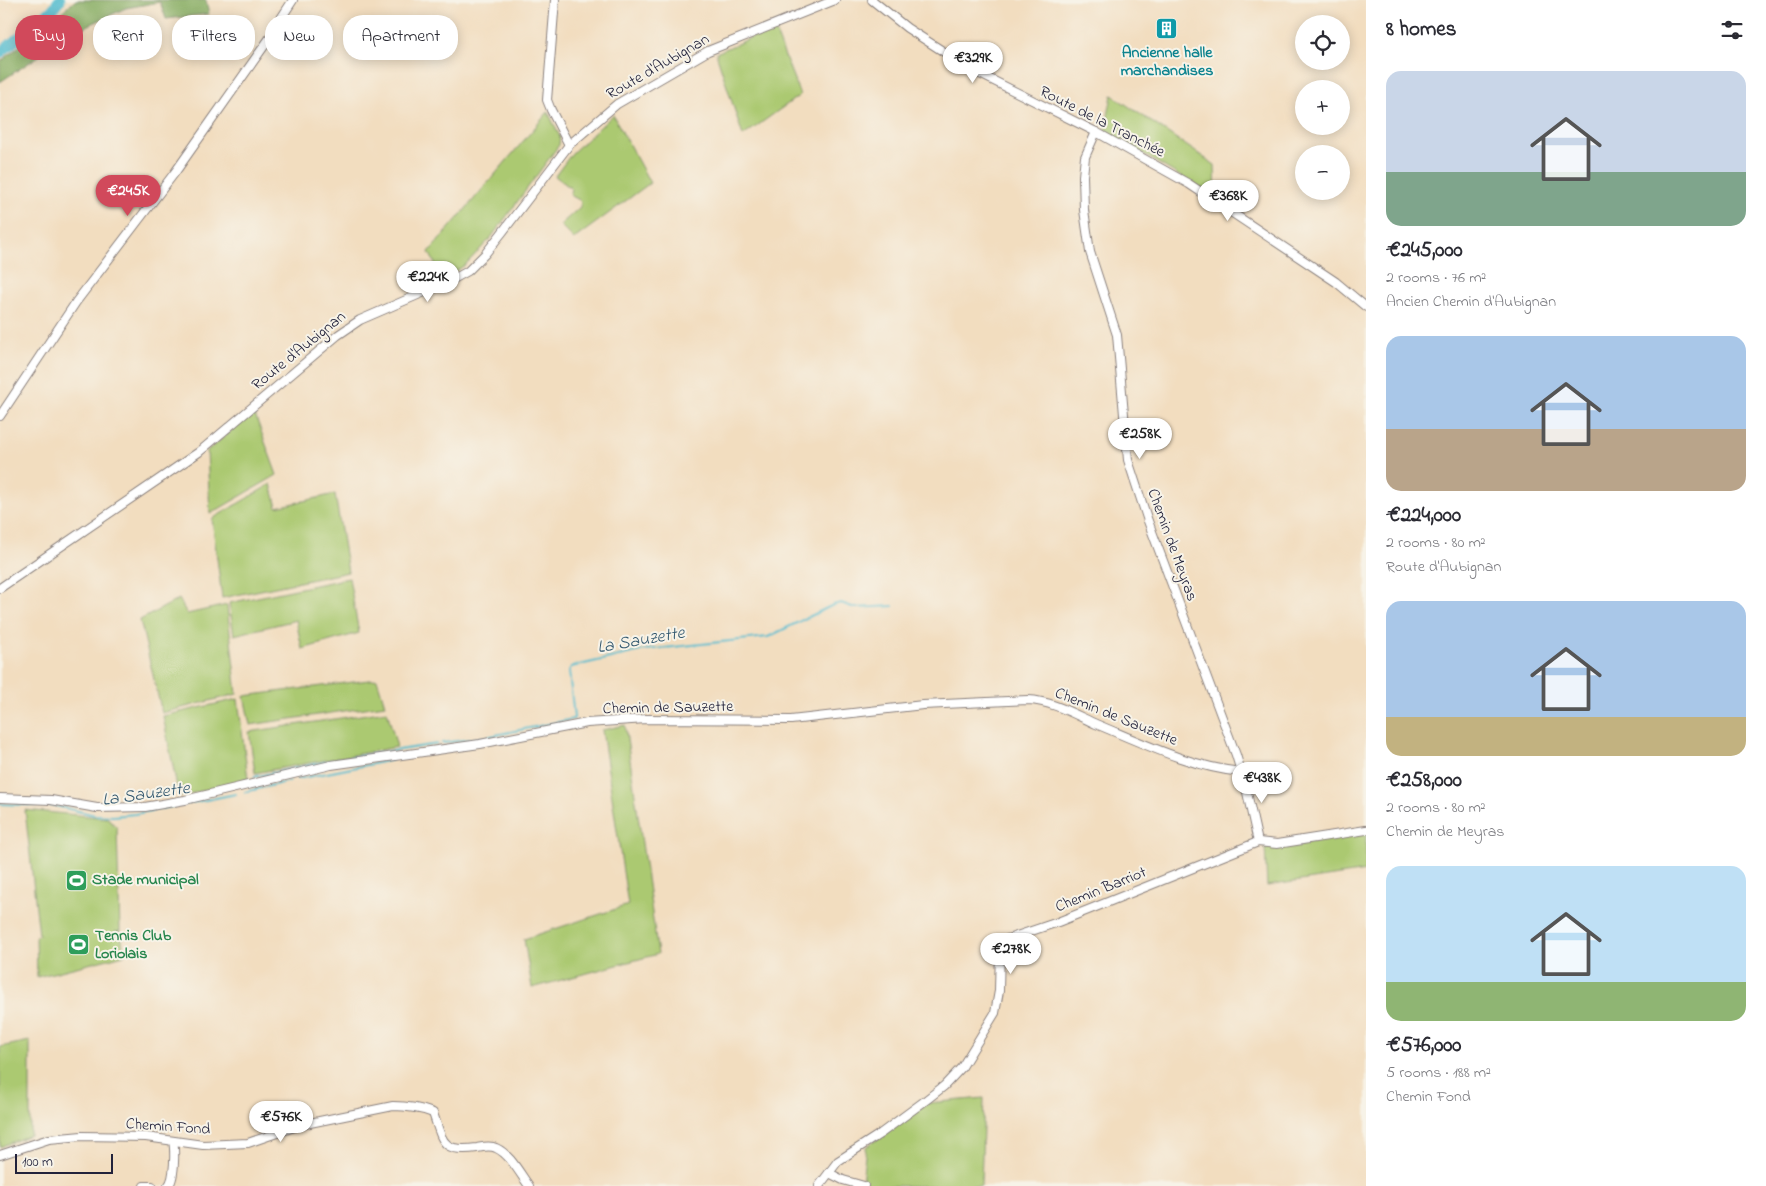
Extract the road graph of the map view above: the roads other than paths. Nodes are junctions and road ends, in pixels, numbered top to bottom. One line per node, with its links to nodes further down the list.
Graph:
1 (293, 0): 8 (street)
2 (555, 0): 6 (street)
3 (835, 0): 6 (street, Route d'Aubignan)
4 (872, 0): 5 (street, Route de la Tranchée)
5 (1096, 132): 7 (street, Route de la Tranchée); 10 (street, Chemin de Meyras)
6 (569, 145): 9 (street, Route d'Aubignan)
7 (1366, 307)
8 (0, 416)
9 (0, 588)
10 (1241, 772): 11 (street, Chemin de Sauzette); 13 (street, Chemin de Meyras)
11 (0, 798)
12 (1366, 830): 13 (street)
13 (1258, 842): 16 (street, Chemin Barriot)
14 (173, 1141): 15 (street, Chemin Fond); 19 (street); 20 (street, Chemin Fond)
15 (0, 1155)
16 (828, 1173): 21 (street, Chemin Barriot); 22 (street)
17 (144, 1186): 18 (street)
18 (152, 1186)
19 (168, 1186)
20 (530, 1186)
21 (819, 1186)
22 (864, 1186)

